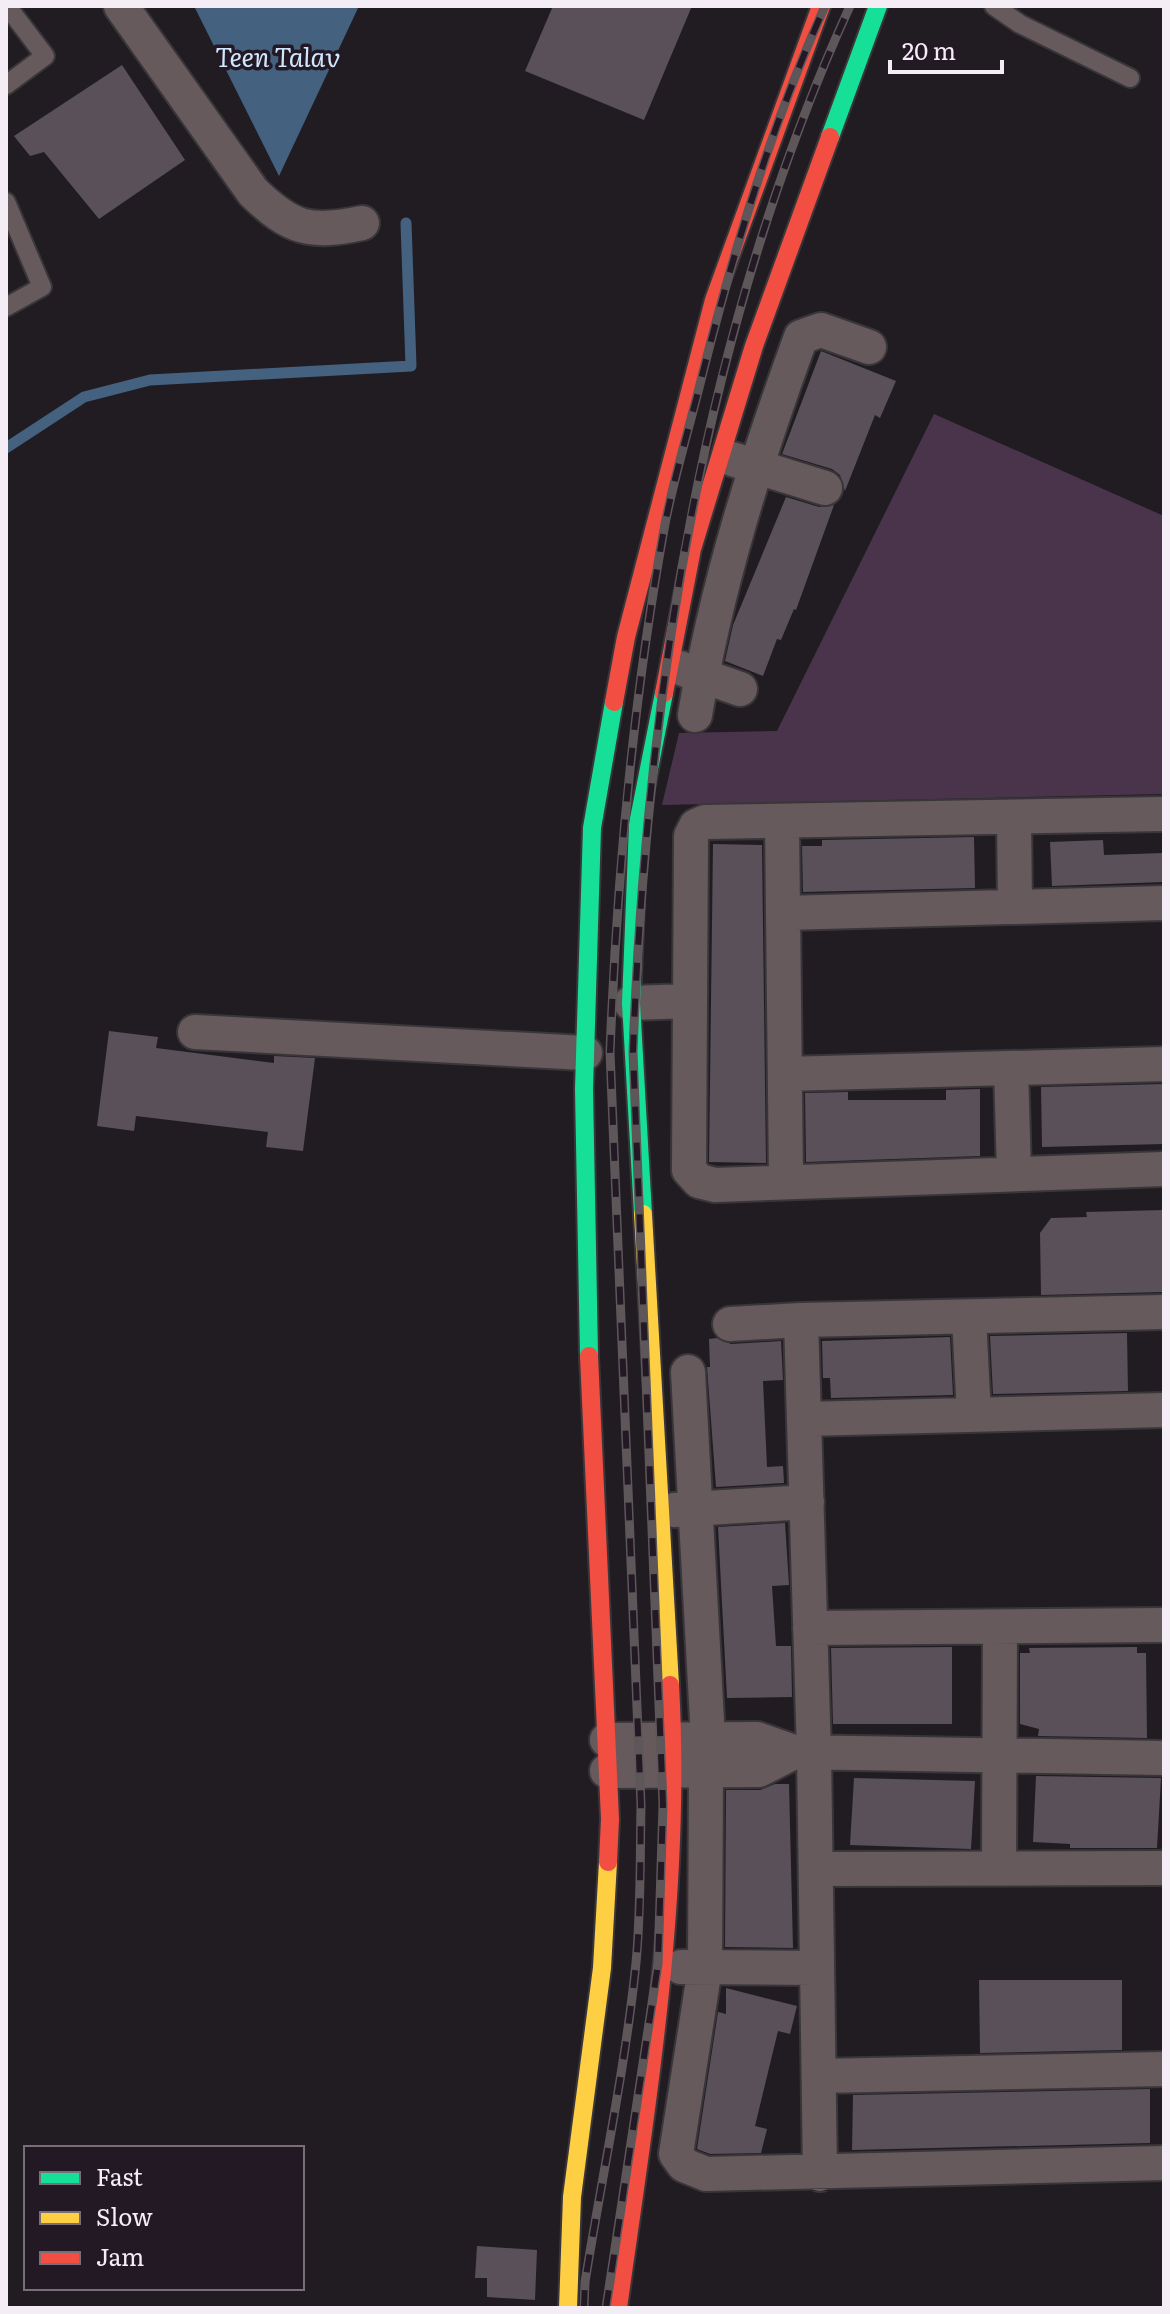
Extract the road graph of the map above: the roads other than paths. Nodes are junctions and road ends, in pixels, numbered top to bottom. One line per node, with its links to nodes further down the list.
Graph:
1 (7, 6): 7 (lane)
2 (121, 6): 9 (street)
3 (878, 6): 13 (main road)
4 (994, 6): 6 (lane)
5 (824, 11): 12 (main road)
6 (1130, 78)
7 (6, 85)
8 (6, 202): 10 (lane)
9 (362, 223)
10 (6, 307)
11 (869, 347): 14 (street)
12 (674, 442): 13 (street); 16 (main road)
13 (720, 456): 14 (street); 16 (main road)
14 (754, 465): 15 (street); 17 (street)
15 (825, 488)
16 (652, 647): 17 (street); 20 (main road); 20 (main road)
17 (701, 676): 18 (street); 19 (street)
18 (740, 689)
19 (695, 715)
20 (625, 768): 28 (main road); 30 (main road)
21 (1164, 814): 22 (street)
22 (1014, 817): 23 (street); 25 (street)
23 (782, 821): 26 (street); 27 (street)
24 (1164, 903): 25 (street)
25 (1015, 907): 26 (street)
26 (783, 913): 33 (street)
27 (688, 1001): 28 (street); 36 (street)
28 (631, 1003): 41 (main road)
29 (195, 1032): 30 (street)
30 (585, 1053): 42 (main road)
31 (1164, 1064): 32 (street)
32 (1011, 1068): 33 (street); 35 (street)
33 (785, 1074): 36 (street)
34 (1164, 1169): 35 (street)
35 (1014, 1173): 36 (street)
36 (786, 1180)
37 (1164, 1312): 38 (street)
38 (969, 1317): 39 (street); 45 (street)
39 (801, 1320): 40 (street); 46 (street)
40 (730, 1324)
41 (653, 1343): 42 (main road); 49 (main road)
42 (589, 1347): 55 (main road)
43 (688, 1372): 48 (street)
44 (1164, 1410): 45 (street)
45 (974, 1415): 46 (street)
46 (804, 1419): 47 (street)
47 (807, 1502): 48 (street); 52 (street)
48 (695, 1509): 49 (street); 53 (street)
49 (661, 1511): 57 (main road)
50 (1164, 1625): 51 (street)
51 (1000, 1627): 52 (street); 56 (street)
52 (810, 1628): 54 (street)
53 (708, 1739): 54 (street); 57 (street)
54 (804, 1753): 56 (street); 59 (street); 62 (street)
55 (607, 1756): 57 (street); 71 (main road)
56 (999, 1756): 58 (street); 60 (street)
57 (672, 1757): 59 (street); 63 (main road)
58 (1164, 1758)
59 (706, 1773): 64 (street)
60 (999, 1868): 61 (street); 62 (street)
61 (1164, 1868)
62 (816, 1869): 65 (street)
63 (665, 1968): 64 (street); 70 (main road)
64 (705, 1968): 65 (street); 69 (street)
65 (817, 1968): 67 (street)
66 (1164, 2069): 67 (street)
67 (819, 2076): 69 (street)
68 (1164, 2163): 69 (street)
69 (820, 2174)
70 (609, 2300): 71 (main road)
71 (568, 2303)

